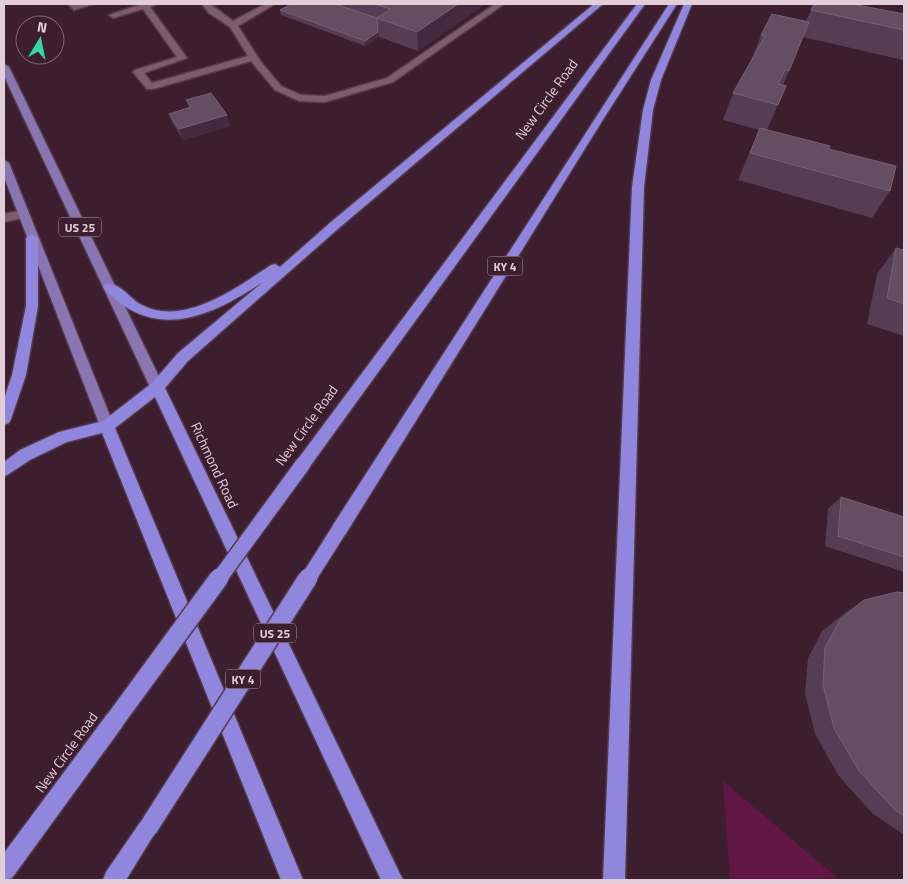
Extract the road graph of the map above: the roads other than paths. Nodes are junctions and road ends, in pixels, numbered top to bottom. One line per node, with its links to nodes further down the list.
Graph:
1 (88, 4): 10 (lane)
2 (206, 4): 12 (lane)
3 (271, 4): 12 (lane)
4 (500, 4): 13 (lane)
5 (599, 4): 18 (highway)
6 (641, 4): 25 (highway, New Circle Road, bridge)
7 (673, 4): 26 (highway, KY 4, bridge)
8 (688, 4): 29 (highway)
9 (149, 5): 11 (lane); 13 (lane)
10 (73, 6)
11 (112, 15)
12 (233, 25): 13 (lane)
13 (253, 57)
14 (5, 75): 20 (main road, Richmond Road / US 25)
15 (4, 167): 16 (main road)
16 (22, 214): 17 (lane); 19 (main road)
17 (4, 218)
18 (335, 225): 20 (highway); 21 (highway)
19 (32, 238): 22 (highway); 23 (main road)
20 (109, 287): 21 (main road, Richmond Road / US 25)
21 (157, 386): 23 (highway); 28 (highway, Richmond Road / US 25)
22 (4, 419)
23 (107, 426): 24 (highway); 27 (highway)
24 (4, 470)
25 (4, 870)
26 (114, 880)
27 (292, 880)
28 (392, 880)
29 (614, 880)

